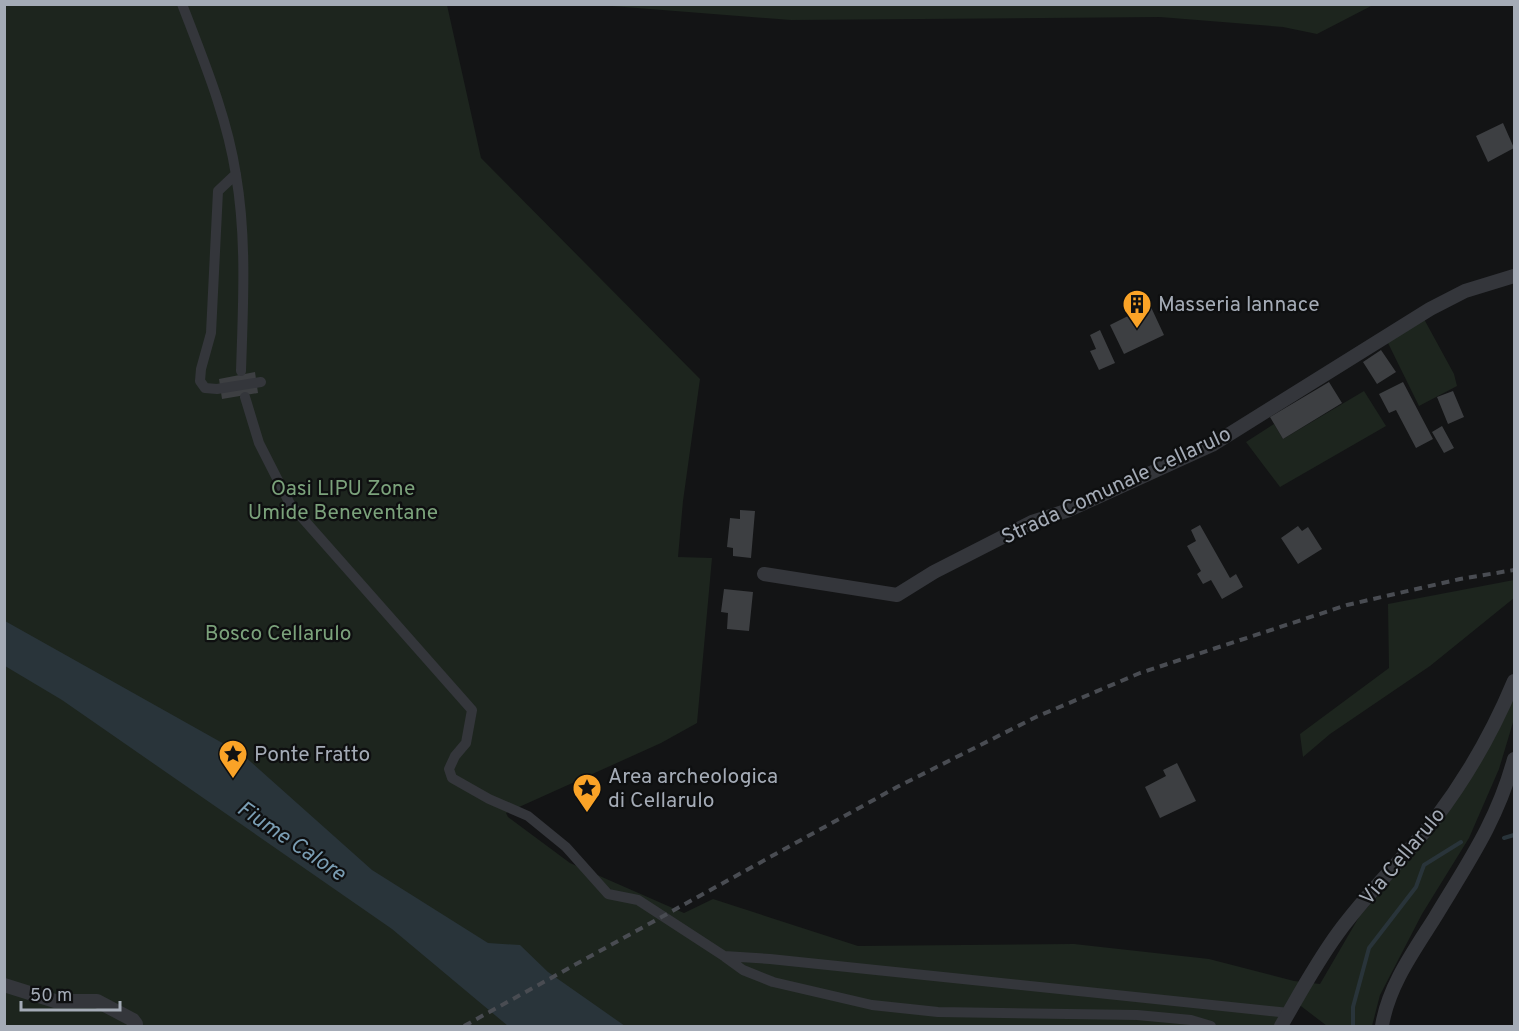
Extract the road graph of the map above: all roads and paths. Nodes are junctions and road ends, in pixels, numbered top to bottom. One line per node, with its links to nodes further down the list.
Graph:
1 (182, 4): 2 (street)
2 (236, 174): 4 (street); 5 (street)
3 (1515, 276): 7 (street, Strada Comunale Cellarulo)
4 (241, 371)
5 (261, 382)
6 (244, 397): 10 (street)
7 (764, 574)
8 (1515, 681): 12 (street, Via Cellarulo)
9 (1515, 759): 16 (street)
10 (724, 956): 12 (street); 14 (street)
11 (4, 985): 13 (street)
12 (1289, 1013): 15 (street, Via Cellarulo)
13 (134, 1026)
14 (1211, 1026)
15 (1281, 1026)
16 (1382, 1026)

